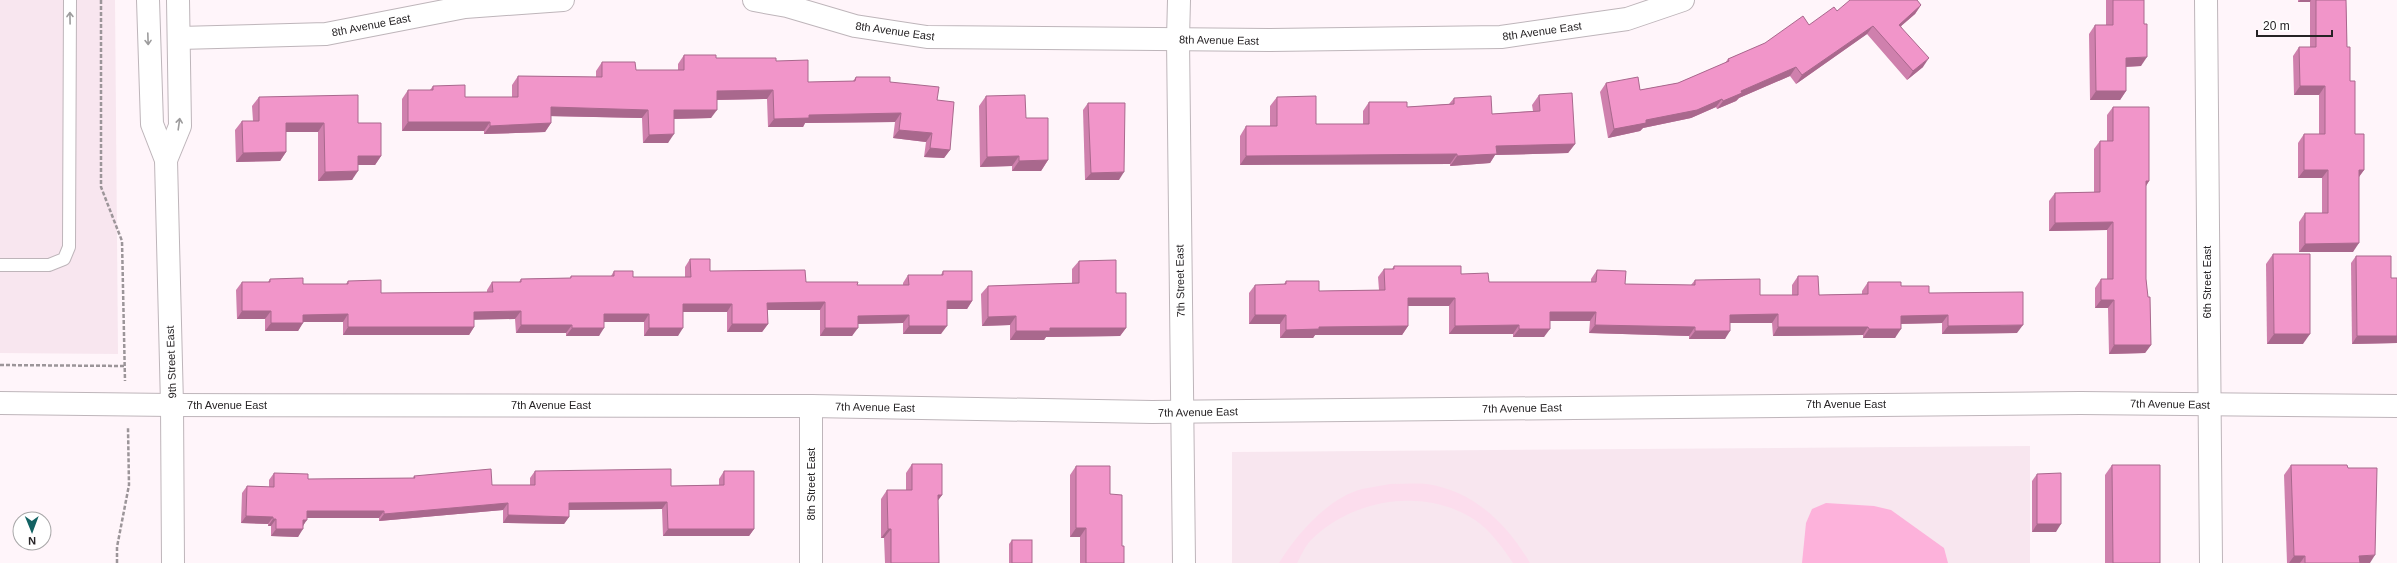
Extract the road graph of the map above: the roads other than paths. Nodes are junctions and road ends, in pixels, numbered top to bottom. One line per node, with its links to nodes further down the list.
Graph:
1 (70, 0): 14 (lane, one-way to 1)
2 (148, 0): 13 (street, 9th Street East, one-way to 13)
3 (178, 0): 11 (street, 9th Street East)
4 (563, 0): 10 (street, 8th Avenue East)
5 (754, 0): 9 (street, 8th Avenue East)
6 (1179, 0): 12 (street, 7th Street East)
7 (1683, 0): 12 (street, 8th Avenue East)
8 (2206, 0): 17 (street, 6th Street East)
9 (788, 3): 12 (street, 8th Avenue East)
10 (464, 4): 11 (street, 8th Avenue East)
11 (178, 38): 13 (street, 9th Street East, one-way to 11)
12 (1178, 40): 20 (street, 7th Street East)
13 (166, 160): 16 (street, 9th Street East)
14 (0, 265)
15 (0, 403): 16 (street, 7th Avenue East)
16 (172, 405): 18 (street, 7th Avenue East); 21 (street, 9th Street East)
17 (2208, 405): 19 (street, 7th Avenue East); 20 (street, 7th Avenue East); 24 (street, 6th Street East)
18 (811, 406): 20 (street, 7th Avenue East); 22 (street, 8th Street East)
19 (2397, 406)
20 (1182, 412): 23 (street, 7th Street East)
21 (173, 563)
22 (811, 563)
23 (1184, 563)
24 (2211, 563)

